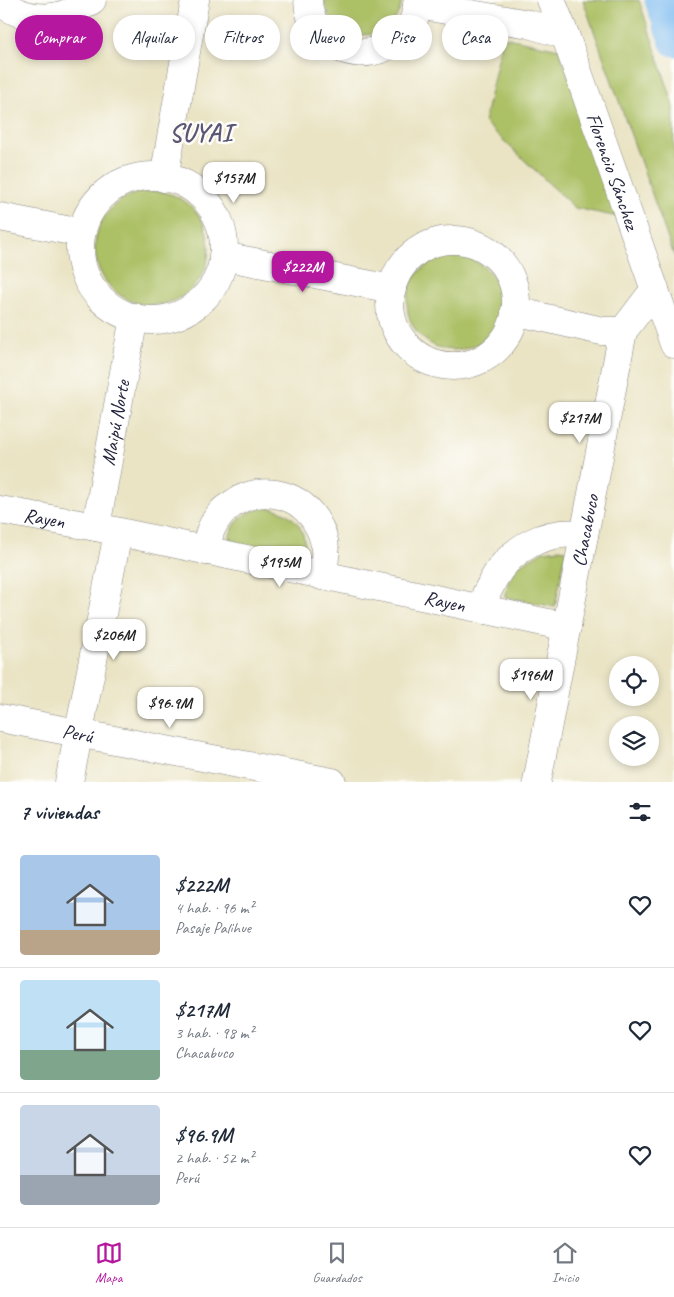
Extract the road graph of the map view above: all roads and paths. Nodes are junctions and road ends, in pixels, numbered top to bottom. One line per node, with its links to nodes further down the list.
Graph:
1 (92, 0): 5 (street)
2 (195, 0): 8 (street)
3 (308, 0): 6 (street)
4 (551, 0): 7 (street, Florencio Sánchez)
5 (0, 2)
6 (418, 3): 7 (street)
7 (565, 35): 13 (street, Florencio Sánchez)
8 (164, 178): 10 (street); 11 (street)
9 (0, 218): 10 (street)
10 (81, 233): 15 (street)
11 (223, 256): 12 (street); 15 (street)
12 (392, 289): 14 (street); 14 (street)
13 (655, 289): 16 (street, Chacabuco); 17 (street, Florencio Sánchez)
14 (515, 311): 16 (street)
15 (134, 317): 19 (street, Maipú Norte)
16 (623, 331): 20 (street, Chacabuco)
17 (674, 344)
18 (0, 510): 19 (street, Rayen)
19 (107, 530): 21 (street, Rayen); 26 (street, Maipú Norte)
20 (584, 535): 23 (street); 24 (street, Chacabuco)
21 (206, 551): 22 (street, Rayen); 22 (street)
22 (322, 576): 23 (street, Rayen)
23 (484, 610): 24 (street, Rayen)
24 (567, 627): 29 (street, Chacabuco)
25 (0, 718): 26 (street, Perú)
26 (78, 733): 27 (street, Maipú Norte); 28 (street, Perú)
27 (69, 782)
28 (332, 782)
29 (537, 782)

